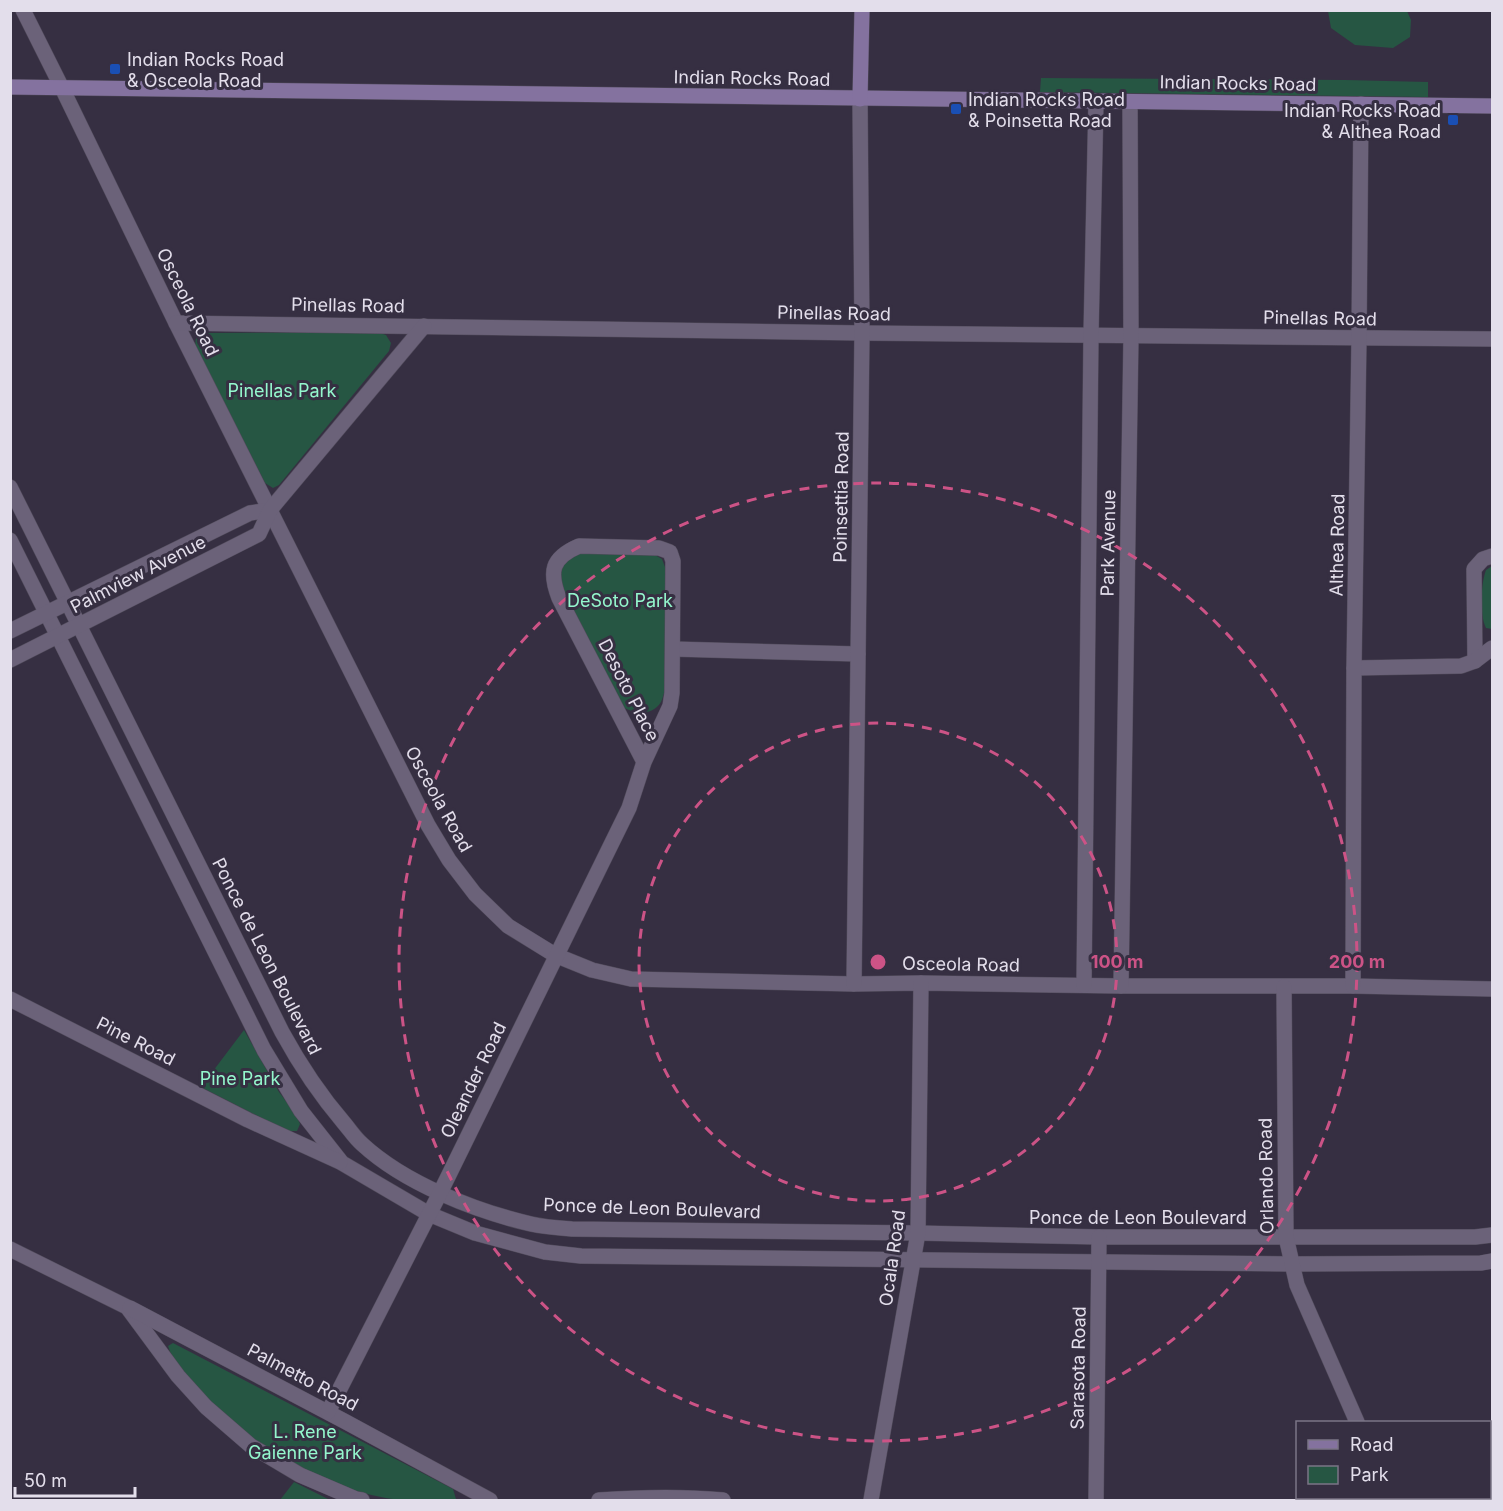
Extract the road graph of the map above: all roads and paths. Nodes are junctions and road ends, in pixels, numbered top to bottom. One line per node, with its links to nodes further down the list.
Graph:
1 (23, 10): 4 (street, Osceola Road)
2 (862, 10): 5 (street, Poinsettia Road)
3 (10, 87): 4 (street, Indian Rocks Road)
4 (62, 88): 5 (street, Indian Rocks Road); 10 (street, Osceola Road)
5 (860, 99): 6 (street, Indian Rocks Road); 12 (street, Poinsettia Road)
6 (1096, 101): 7 (street, Indian Rocks Road); 13 (street, Park Avenue)
7 (1130, 102): 8 (street, Indian Rocks Road); 14 (street, Park Avenue)
8 (1361, 104): 9 (street, Indian Rocks Road); 15 (street, Althea Road)
9 (1492, 106)
10 (176, 323): 11 (street, Pinellas Road); 18 (street, Osceola Road)
11 (424, 326): 12 (street, Pinellas Road); 18 (street, Palmview Avenue)
12 (862, 333): 13 (street, Pinellas Road); 28 (street, Poinsettia Road)
13 (1091, 335): 14 (street, Pinellas Road); 36 (street, Park Avenue)
14 (1131, 336): 15 (street, Pinellas Road); 37 (street, Park Avenue)
15 (1359, 338): 16 (street, Pinellas Road); 31 (street, Althea Road)
16 (1492, 339)
17 (10, 487): 21 (street, Ponce de Leon Boulevard)
18 (270, 510): 21 (street, Palmview Avenue); 23 (street, Palmview Avenue); 33 (street, Osceola Road)
19 (10, 540): 22 (street)
20 (1492, 556): 30 (street)
21 (68, 603): 22 (street, Palmview Avenue); 23 (street, Ponce de Leon Boulevard)
22 (47, 613): 24 (street, Palmview Avenue); 25 (street)
23 (80, 626): 25 (street, Palmview Avenue); 43 (street, Ponce de Leon Boulevard)
24 (10, 631)
25 (59, 636): 29 (street, Palmview Avenue); 42 (street)
26 (1492, 648): 30 (street)
27 (673, 649): 28 (street); 32 (street, Desoto Place); 32 (street, Desoto Place)
28 (858, 654): 35 (street, Poinsettia Road)
29 (10, 660)
30 (1475, 661): 31 (street)
31 (1354, 668): 38 (street, Althea Road)
32 (644, 762): 33 (street, Oleander Road)
33 (555, 956): 35 (street, Osceola Road); 43 (street, Oleander Road)
34 (921, 983): 35 (street, Osceola Road); 36 (street, Osceola Road); 45 (street, Ocala Road)
35 (854, 984)
36 (1084, 985): 37 (street, Osceola Road)
37 (1121, 986): 39 (street, Osceola Road)
38 (1353, 986): 39 (street, Osceola Road); 40 (street, Osceola Road)
39 (1284, 987): 48 (street, Orlando Road)
40 (1492, 989)
41 (10, 999): 42 (street, Pine Road)
42 (342, 1163): 44 (street)
43 (440, 1193): 44 (street, Oleander Road); 45 (street, Ponce de Leon Boulevard)
44 (429, 1214): 50 (street); 55 (street, Oleander Road)
45 (918, 1233): 47 (street, Ponce de Leon Boulevard); 50 (street, Ocala Road)
46 (1492, 1234): 48 (street, Ponce de Leon Boulevard)
47 (1100, 1237): 48 (street, Ponce de Leon Boulevard); 51 (street, Sarasota Road)
48 (1286, 1237): 53 (street, Orlando Road)
49 (10, 1249): 54 (street, Palmetto Road)
50 (913, 1259): 51 (street); 61 (street, Ocala Road)
51 (1099, 1261): 53 (street); 62 (street, Sarasota Road)
52 (1492, 1261): 53 (street)
53 (1292, 1264): 56 (street, Orlando Road)
54 (128, 1307): 55 (street, Palmetto Road); 57 (street, Palmetto Road)
55 (328, 1412): 58 (street, Palmetto Road)
56 (1357, 1421)
57 (362, 1500)
58 (490, 1500)
59 (598, 1500): 60 (street)
60 (723, 1500)
61 (871, 1500)
62 (1096, 1500)

